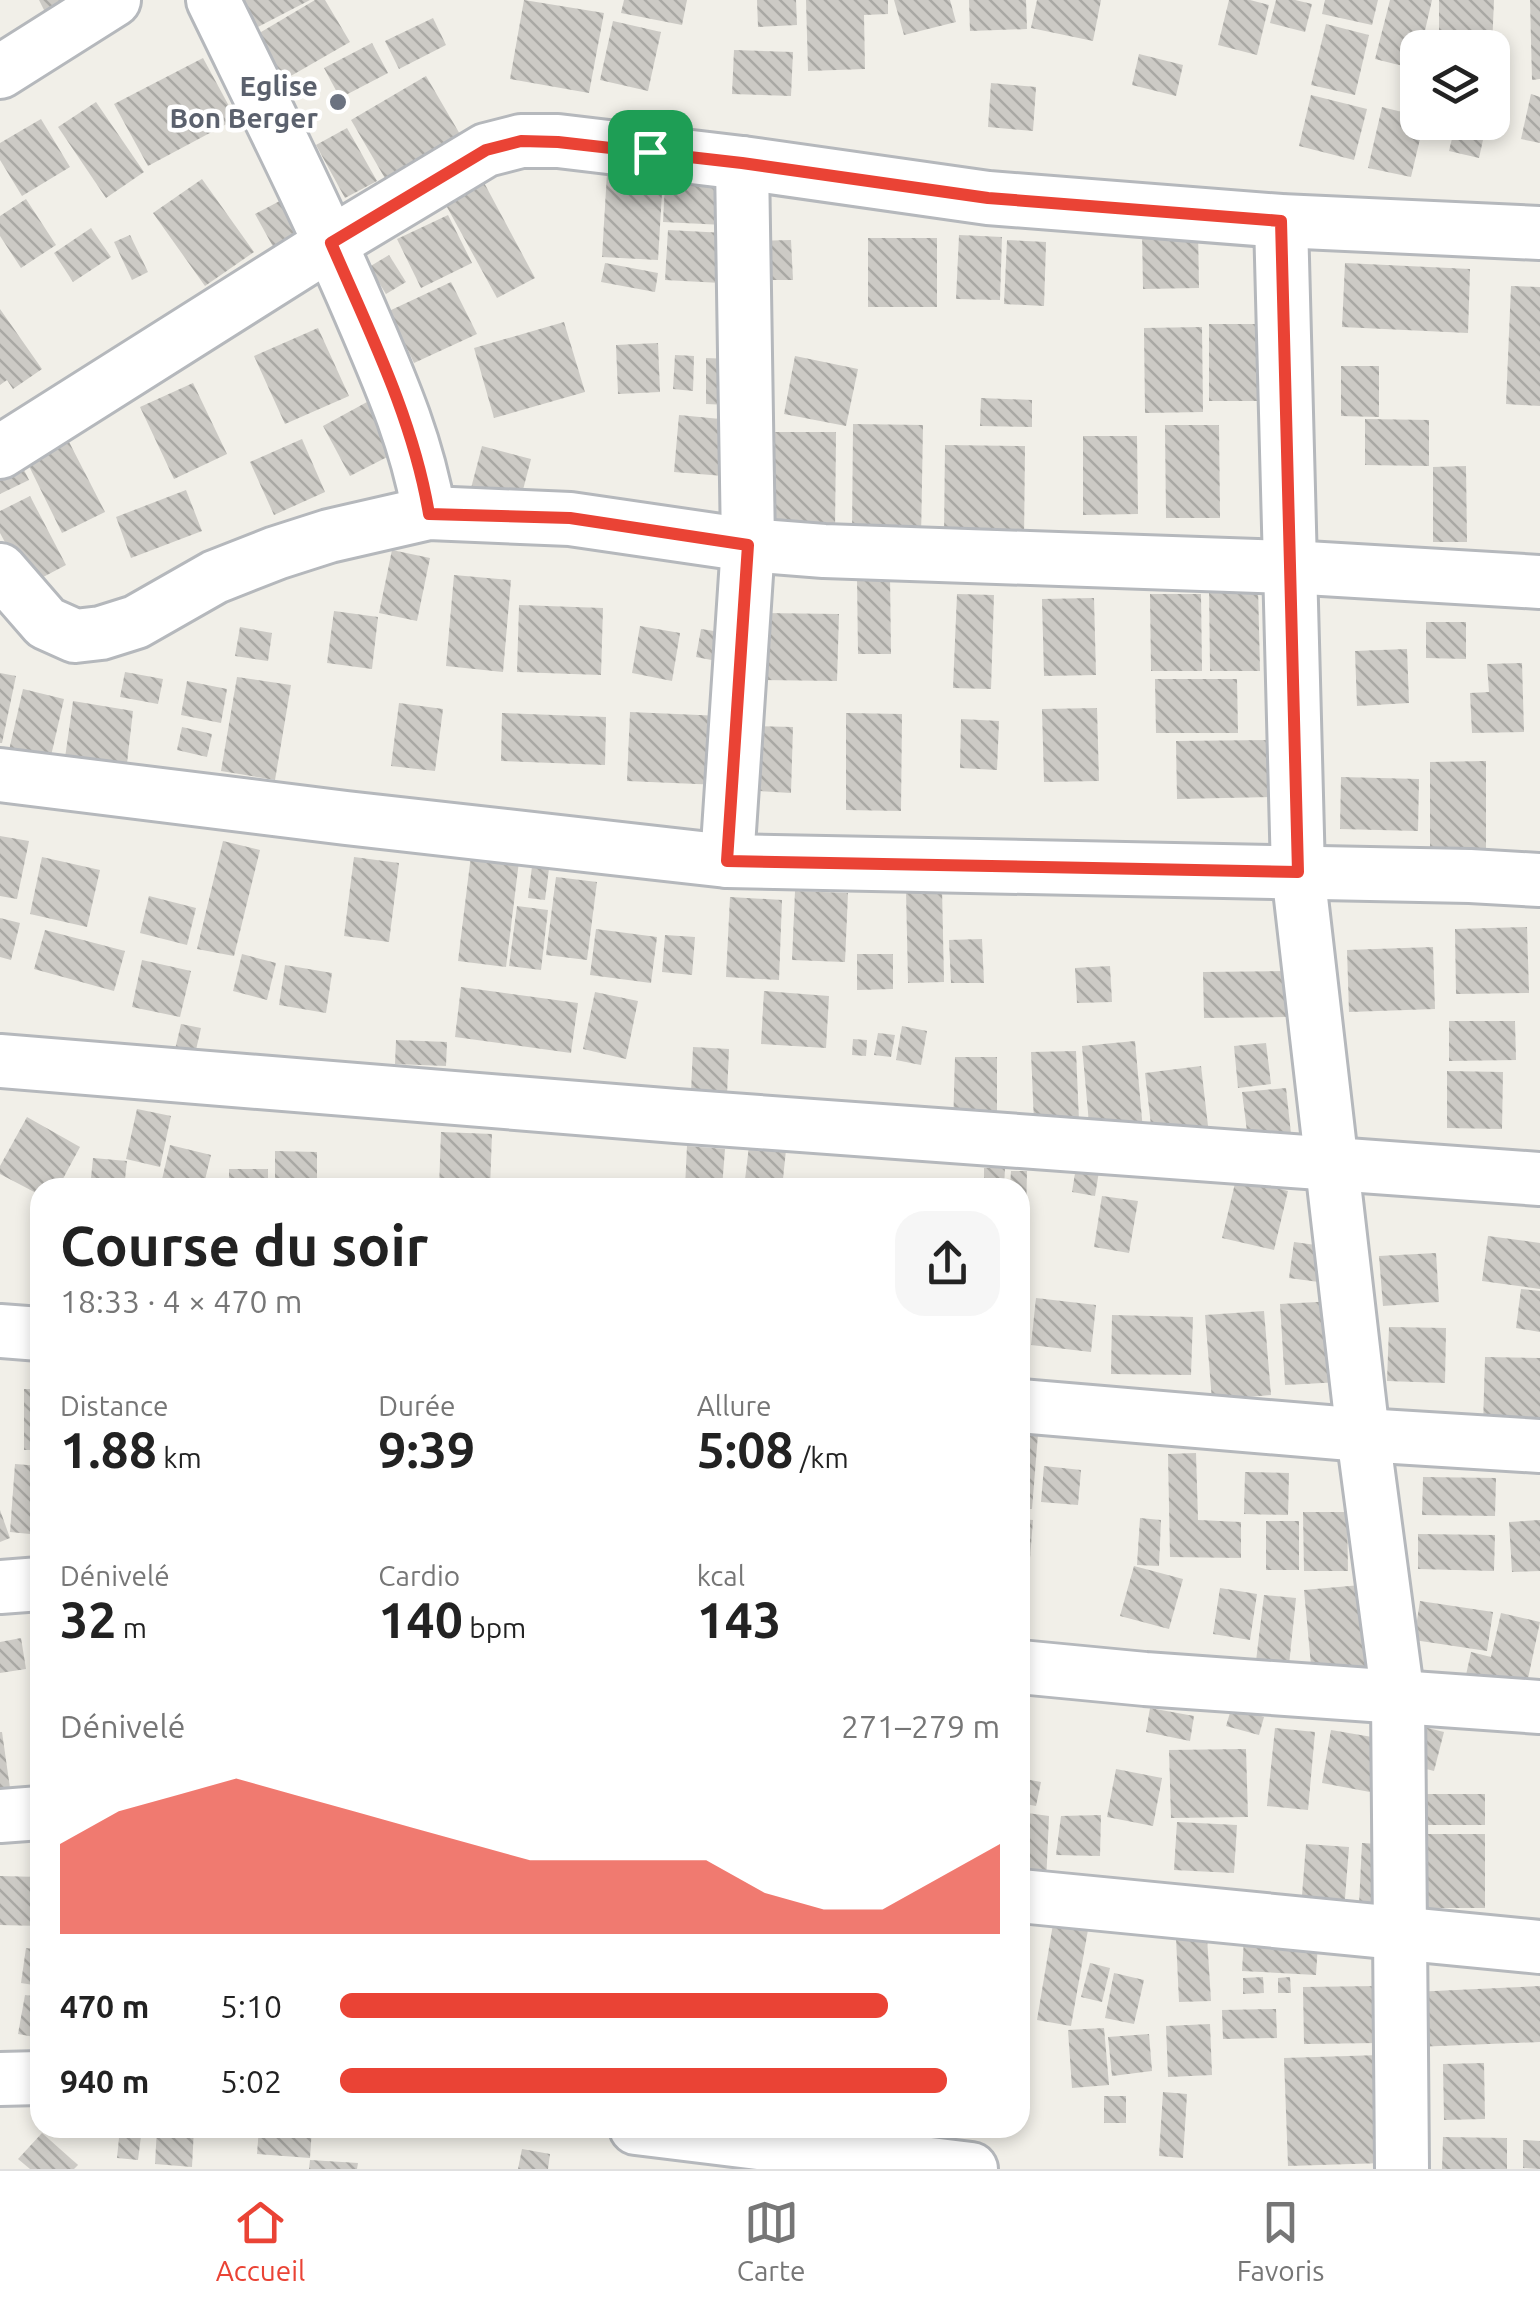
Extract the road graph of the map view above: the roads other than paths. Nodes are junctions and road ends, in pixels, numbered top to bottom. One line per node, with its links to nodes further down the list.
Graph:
1 (114, 0): 3 (street)
2 (213, 0): 7 (street)
3 (0, 72)
4 (742, 163): 5 (street); 7 (street); 10 (street)
5 (1281, 221): 6 (street); 11 (street)
6 (1540, 233)
7 (331, 243): 8 (street); 9 (street)
8 (0, 452)
9 (429, 514): 10 (street); 12 (street)
10 (748, 545): 11 (street); 15 (street)
11 (1289, 567): 13 (street); 16 (street)
12 (0, 570)
13 (1540, 582)
14 (0, 776): 15 (street)
15 (727, 861): 16 (street)
16 (1298, 872): 17 (street); 19 (street)
17 (1540, 880)
18 (0, 1061): 19 (street)
19 (1334, 1164): 20 (street); 24 (street)
20 (1540, 1179)
21 (0, 1331): 22 (street)
22 (30, 1333)
23 (1030, 1407): 24 (street)
24 (1363, 1435): 25 (street); 29 (street)
25 (1540, 1446)
26 (30, 1585): 27 (street)
27 (0, 1588)
28 (1030, 1667): 29 (street)
29 (1398, 1698): 30 (street); 34 (street)
30 (1540, 1707)
31 (30, 1814): 32 (street)
32 (0, 1816)
33 (1030, 1897): 34 (street)
34 (1399, 1934): 35 (street); 40 (street)
35 (1540, 1947)
36 (30, 2078): 37 (street)
37 (0, 2079)
38 (718, 2138): 39 (street)
39 (971, 2169)
40 (1402, 2169)

